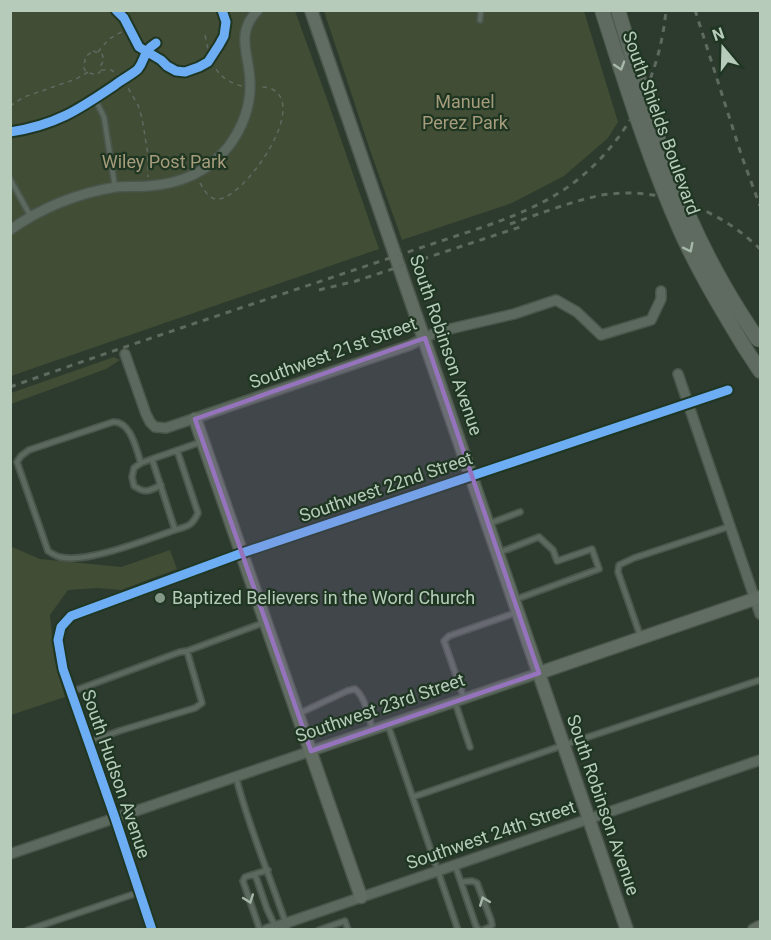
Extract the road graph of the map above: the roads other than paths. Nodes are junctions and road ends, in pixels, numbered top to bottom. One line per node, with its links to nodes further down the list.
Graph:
1 (258, 10): 9 (street)
2 (311, 10): 13 (main road, South Robinson Avenue)
3 (481, 10): 6 (lane)
4 (602, 10): 16 (main road, South Shields Boulevard, one-way to 16, bridge)
5 (618, 10): 14 (main road, South Shields Boulevard, bridge)
6 (480, 20)
7 (98, 105): 9 (lane)
8 (10, 179): 10 (lane)
9 (115, 188): 10 (street)
10 (31, 217): 11 (street)
11 (10, 230)
12 (661, 291): 13 (street, Southwest 21st Street)
13 (425, 338): 20 (street, Southwest 21st Street); 25 (main road, South Robinson Avenue)
14 (759, 342)
15 (126, 354): 20 (street, Southwest 21st Street)
16 (760, 371)
17 (678, 374): 19 (street)
18 (728, 390): 19 (street, Southwest 22nd Street)
19 (688, 403): 25 (street, Southwest 22nd Street); 29 (street)
20 (195, 419): 21 (main road)
21 (203, 441): 22 (lane); 31 (main road)
22 (177, 450): 23 (lane); 30 (lane)
23 (152, 459): 24 (lane); 26 (lane)
24 (141, 463): 26 (lane); 30 (lane)
25 (472, 476): 28 (main road, South Robinson Avenue); 31 (street, Southwest 22nd Street)
26 (161, 485): 30 (lane)
27 (520, 512): 28 (lane)
28 (488, 524): 32 (main road, South Robinson Avenue)
29 (730, 526): 33 (street); 38 (lane)
30 (175, 530)
31 (242, 553): 36 (main road); 37 (street, Southwest 22nd Street)
32 (498, 553): 34 (main road, South Robinson Avenue); 34 (lane)
33 (758, 598): 35 (street); 38 (main road, Southwest 23rd Street)
34 (516, 606): 40 (main road, South Robinson Avenue); 43 (lane)
35 (760, 614)
36 (266, 622): 39 (lane); 44 (main road)
37 (61, 627): 42 (street, South Hudson Avenue)
38 (641, 638): 40 (main road, Southwest 23rd Street)
39 (187, 651): 42 (lane); 47 (lane)
40 (539, 673): 43 (street, Southwest 23rd Street); 48 (main road, South Robinson Avenue)
41 (760, 680): 48 (lane)
42 (71, 692): 47 (street, South Hudson Avenue)
43 (460, 700): 45 (street, Southwest 23rd Street); 49 (lane)
44 (298, 714): 46 (lane); 50 (main road)
45 (388, 725): 46 (street, Southwest 23rd Street); 53 (lane)
46 (372, 730): 50 (street, Southwest 23rd Street)
47 (89, 742): 54 (street, South Hudson Avenue)
48 (564, 745): 53 (lane); 55 (main road, South Robinson Avenue)
49 (470, 747)
50 (310, 751): 52 (street, Southwest 23rd Street); 63 (main road)
51 (760, 760): 55 (street, Southwest 24th Street)
52 (236, 777): 54 (street, Southwest 23rd Street); 58 (lane)
53 (413, 797): 59 (lane)
54 (115, 818): 56 (street, Southwest 23rd Street); 62 (street, South Hudson Avenue)
55 (589, 819): 57 (street, Southwest 24th Street); 74 (main road, South Robinson Avenue)
56 (10, 854)
57 (455, 864): 59 (street, Southwest 24th Street); 61 (lane)
58 (268, 870): 60 (lane); 64 (lane)
59 (438, 870): 63 (street, Southwest 24th Street); 72 (lane)
60 (252, 874): 66 (lane); 69 (lane, one-way to 69)
61 (461, 882): 73 (lane); 73 (lane, one-way to 61)
62 (140, 892): 67 (lane); 68 (street, South Hudson Avenue)
63 (361, 897): 64 (street, Southwest 24th Street)
64 (287, 926): 66 (street, Southwest 24th Street)
65 (760, 927): 75 (main road)
66 (271, 928)
67 (28, 930)
68 (152, 930)
69 (260, 930)
70 (319, 930): 71 (lane)
71 (348, 930)
72 (458, 930)
73 (481, 930)
74 (627, 930)
75 (754, 930)

